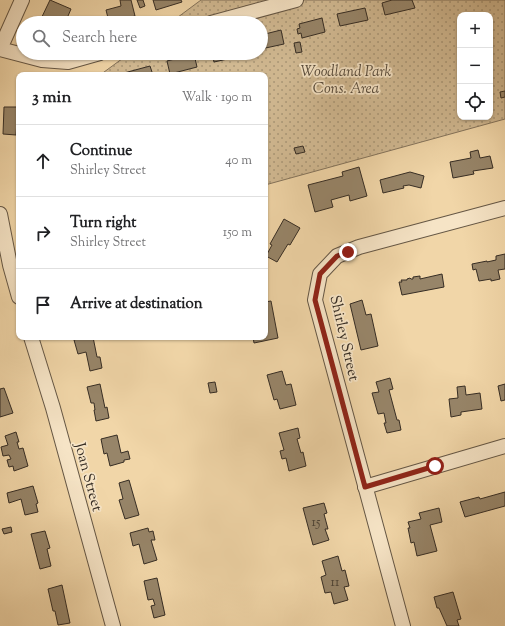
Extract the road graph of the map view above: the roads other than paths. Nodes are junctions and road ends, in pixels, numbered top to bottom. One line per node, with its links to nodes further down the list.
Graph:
1 (22, 0): 4 (street)
2 (296, 0): 3 (street)
3 (237, 16)
4 (0, 49): 5 (street)
5 (16, 53)
6 (42, 60): 7 (street)
7 (75, 60)
8 (505, 208): 13 (street, Shirley Street)
9 (0, 214): 10 (street)
10 (16, 286)
11 (31, 340): 14 (street, Joan Street)
12 (505, 446): 13 (street)
13 (365, 487): 15 (street, Shirley Street)
14 (113, 626)
15 (403, 626)

